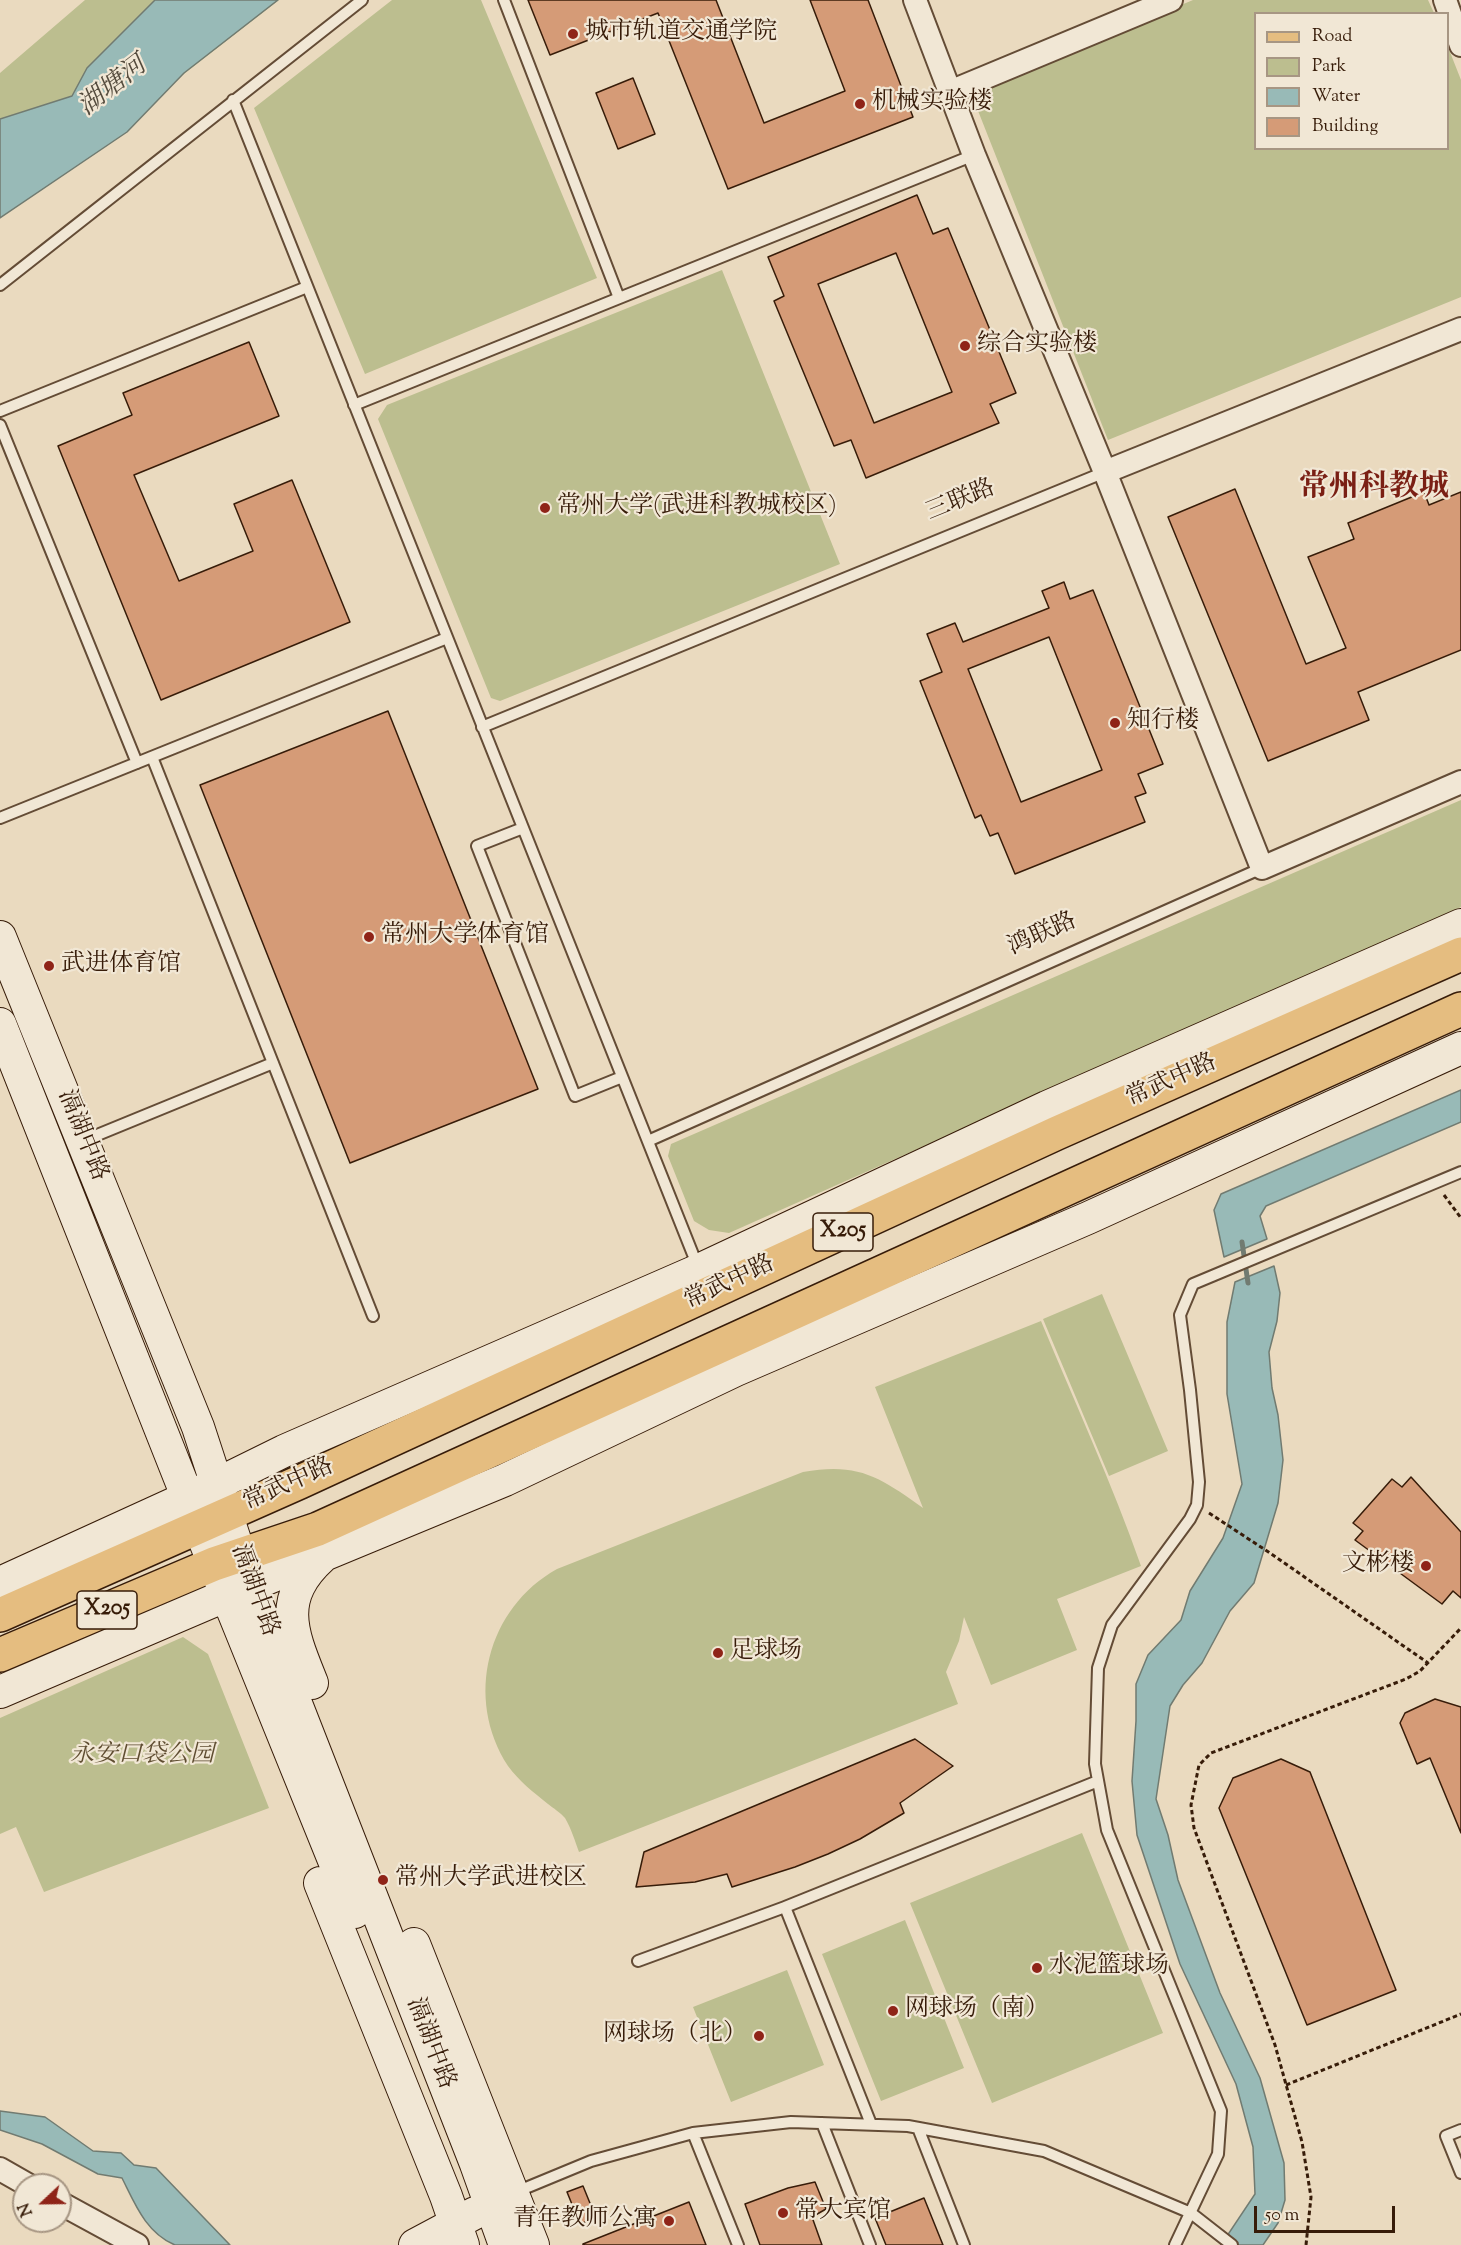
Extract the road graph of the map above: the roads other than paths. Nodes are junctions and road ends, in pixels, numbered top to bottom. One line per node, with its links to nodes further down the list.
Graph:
1 (362, 0): 8 (lane)
2 (504, 0): 12 (lane)
3 (915, 0): 7 (street)
4 (1171, 0): 7 (street)
5 (1445, 0): 6 (street)
6 (1461, 45)
7 (950, 92): 9 (street)
8 (233, 100): 10 (lane); 11 (lane)
9 (974, 155): 12 (lane); 17 (street)
10 (0, 285)
11 (307, 287): 14 (lane); 15 (lane)
12 (619, 298): 14 (lane)
13 (1461, 329): 17 (street, 三联路)
14 (354, 405): 18 (lane)
15 (0, 411)
16 (0, 425): 21 (lane)
17 (1105, 472): 19 (lane, 三联路); 25 (street)
18 (447, 638): 19 (lane); 20 (lane)
19 (482, 727): 24 (lane)
20 (152, 757): 21 (lane); 32 (lane)
21 (136, 763): 23 (lane)
22 (1461, 782): 25 (street, 鸿联路)
23 (0, 818)
24 (523, 828): 33 (lane); 33 (lane)
25 (1262, 868): 35 (lane, 鸿联路)
26 (1461, 925): 37 (street)
27 (0, 937): 34 (street, 滆湖中路)
28 (1461, 954): 40 (main road, 常武中路 / X205)
29 (1461, 1009): 42 (main road, 常武中路 / X205)
30 (4, 1044): 40 (street, 滆湖中路)
31 (1461, 1048): 41 (street)
32 (273, 1062): 34 (lane); 38 (lane)
33 (622, 1077): 35 (lane)
34 (83, 1141): 39 (street, 滆湖中路)
35 (648, 1141): 37 (lane)
36 (1461, 1172): 48 (lane)
37 (699, 1270): 39 (street)
38 (373, 1316)
39 (217, 1484): 40 (street, 滆湖中路)
40 (205, 1513): 42 (street, 滆湖中路); 43 (street); 45 (main road, 常武中路 / X205)
41 (325, 1555): 44 (street); 50 (street)
42 (227, 1560): 44 (street, 滆湖中路); 46 (main road, 常武中路 / X205)
43 (0, 1582)
44 (238, 1591): 47 (street); 52 (street, 滆湖中路); 61 (street, 滆湖中路)
45 (0, 1615)
46 (0, 1655)
47 (0, 1692)
48 (1098, 1782): 49 (lane); 60 (lane)
49 (785, 1906): 51 (lane); 54 (lane)
50 (403, 1917): 52 (street); 61 (street)
51 (638, 1961)
52 (402, 1974): 61 (street, 滆湖中路)
53 (822, 2123): 54 (lane); 57 (lane); 68 (lane)
54 (871, 2124): 55 (lane)
55 (918, 2128): 60 (lane); 69 (lane)
56 (1461, 2130): 58 (lane)
57 (693, 2133): 61 (lane); 67 (lane)
58 (1461, 2173)
59 (72, 2209): 62 (street)
60 (1191, 2213): 70 (lane); 71 (lane)
61 (479, 2216): 63 (street); 64 (street, 滆湖中路); 65 (street, 滆湖中路); 66 (street)
62 (137, 2245)
63 (415, 2245)
64 (487, 2245)
65 (506, 2245)
66 (533, 2245)
67 (738, 2245)
68 (870, 2245)
69 (964, 2245)
70 (1175, 2245)
71 (1232, 2245)

